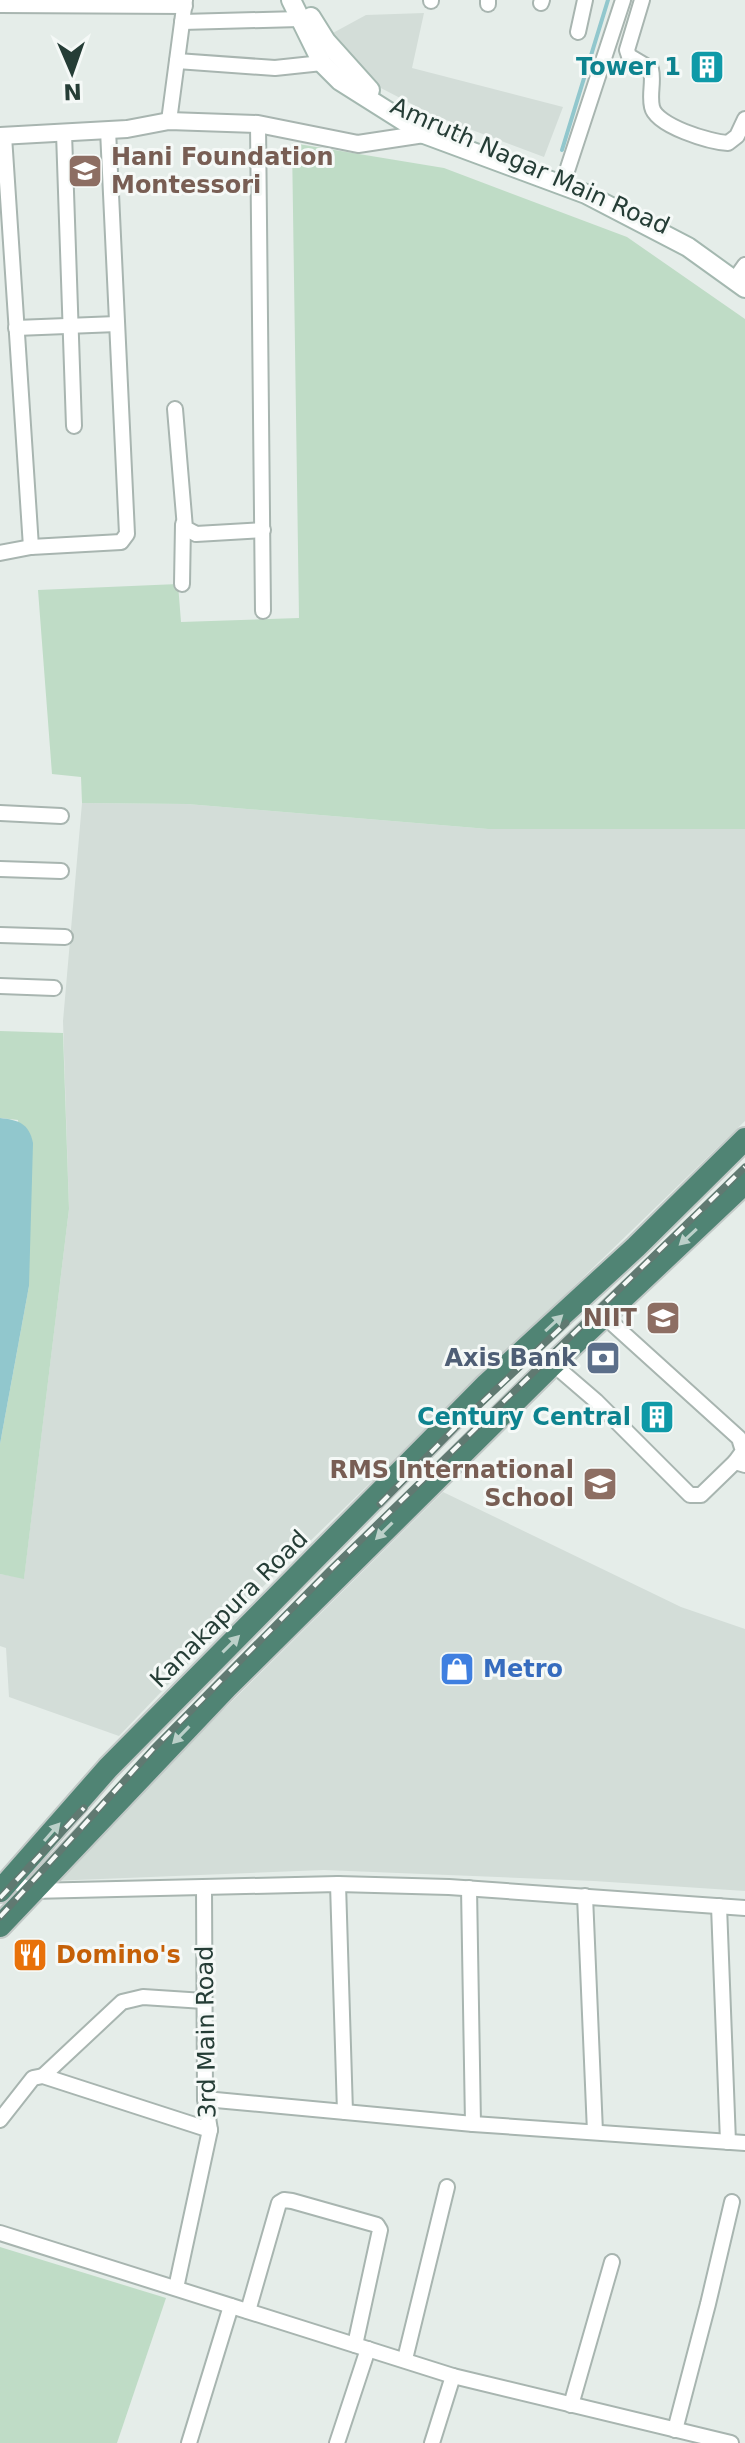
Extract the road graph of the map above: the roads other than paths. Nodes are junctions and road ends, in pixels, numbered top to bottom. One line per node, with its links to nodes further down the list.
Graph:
1 (291, 0): 8 (main road, Amruth Nagar Main Road)
2 (303, 0): 17 (main road, Amruth Nagar Main Road)
3 (585, 0): 10 (street)
4 (623, 0): 20 (street)
5 (642, 0): 13 (street)
6 (185, 3): 7 (street); 9 (street)
7 (0, 5)
8 (300, 19): 9 (street); 12 (main road, Amruth Nagar Main Road)
9 (182, 22): 11 (street)
10 (578, 32)
11 (177, 61): 12 (street); 14 (street)
12 (322, 63): 17 (main road, Amruth Nagar Main Road)
13 (745, 119)
14 (169, 121): 15 (street); 16 (street)
15 (258, 124): 17 (street); 28 (street)
16 (108, 130): 18 (street); 22 (street)
17 (428, 130): 20 (main road, Amruth Nagar Main Road); 21 (main road, Amruth Nagar Main Road)
18 (64, 133): 19 (street); 23 (street)
19 (2, 136): 24 (street)
20 (565, 177): 21 (main road, Amruth Nagar Main Road)
21 (744, 276)
22 (117, 324): 23 (street); 29 (street)
23 (71, 326): 24 (street); 26 (street)
24 (16, 328): 29 (street)
25 (175, 409): 27 (street)
26 (74, 426)
27 (183, 523): 28 (street); 31 (street)
28 (263, 530): 32 (street)
29 (31, 547): 30 (street)
30 (0, 553)
31 (182, 584)
32 (263, 611)
33 (0, 813): 34 (street)
34 (61, 816)
35 (0, 869): 36 (street)
36 (61, 871)
37 (0, 935): 38 (street)
38 (65, 937)
39 (0, 986): 40 (street)
40 (54, 988)
41 (745, 1139): 47 (highway, Kanakapura Road, one-way to 41)
42 (745, 1183): 43 (highway, one-way to 43)
43 (603, 1315): 44 (highway); 45 (street)
44 (553, 1364): 45 (street); 50 (highway, one-way to 50)
45 (740, 1463)
46 (338, 1884): 48 (street); 49 (street); 58 (street)
47 (5, 1885): 50 (street)
48 (204, 1888): 50 (street); 55 (street, 3rd Main Road)
49 (469, 1888): 51 (street); 60 (street)
50 (31, 1891): 54 (highway)
51 (585, 1896): 52 (street); 62 (street)
52 (719, 1906): 53 (street); 63 (street)
53 (745, 1908)
54 (0, 1926)
55 (204, 2001): 56 (street); 57 (street, 3rd Main Road)
56 (43, 2076): 59 (street); 61 (street, 3rd Main Road)
57 (205, 2099): 58 (street); 61 (street, 3rd Main Road)
58 (345, 2112): 60 (street)
59 (0, 2120)
60 (473, 2124): 62 (street)
61 (210, 2130): 69 (street)
62 (595, 2132): 63 (street)
63 (728, 2142): 64 (street)
64 (745, 2143)
65 (447, 2187): 73 (street)
66 (732, 2202): 76 (street)
67 (0, 2233): 69 (street)
68 (612, 2262): 75 (street)
69 (176, 2288): 70 (street)
70 (231, 2306): 71 (street); 77 (street)
71 (248, 2311): 72 (street); 72 (street)
72 (361, 2347): 73 (street); 78 (street)
73 (405, 2359): 74 (street)
74 (453, 2376): 75 (street); 79 (street)
75 (571, 2405): 76 (street)
76 (675, 2430): 80 (street)
77 (189, 2443)
78 (337, 2443)
79 (432, 2443)
80 (728, 2443)

